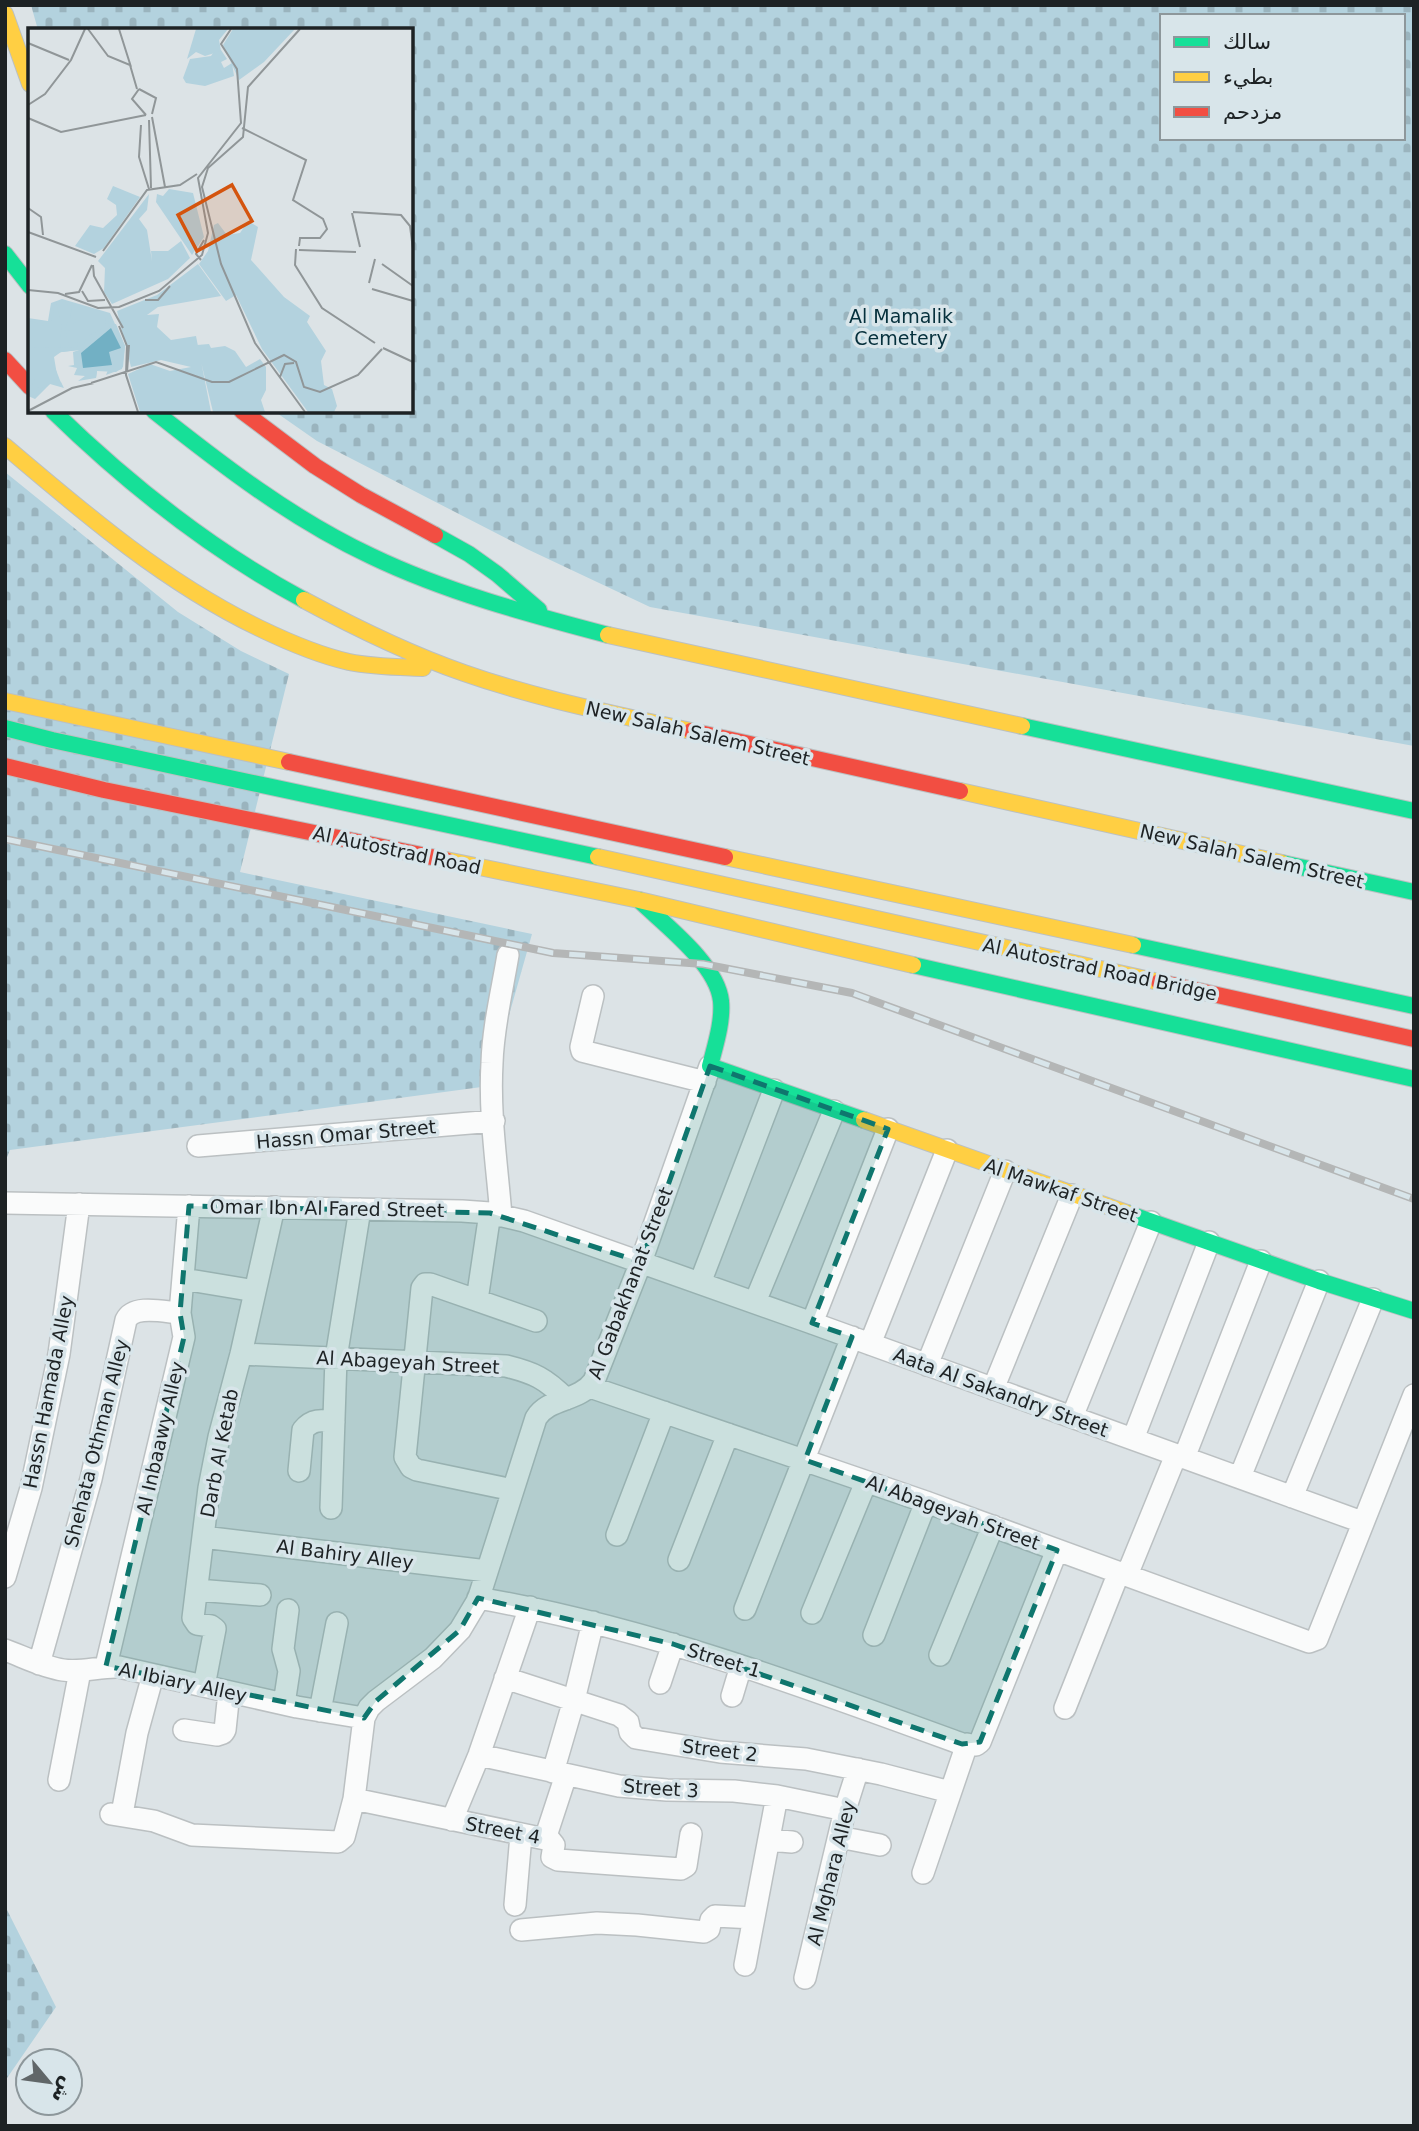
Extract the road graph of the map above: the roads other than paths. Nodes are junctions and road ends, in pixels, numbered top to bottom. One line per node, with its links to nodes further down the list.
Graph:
1 (11, 18): 2 (main road)
2 (28, 76)
3 (5, 254): 4 (main road)
4 (28, 283)
5 (5, 360): 6 (main road)
6 (28, 385)
7 (55, 413): 12 (main road, New Salah Salem Street)
8 (158, 413): 11 (main road)
9 (245, 413): 11 (main road)
10 (5, 446): 12 (main road)
11 (550, 621): 16 (main road)
12 (449, 668): 17 (main road, New Salah Salem Street)
13 (5, 701): 23 (main road)
14 (5, 728): 18 (main road, Al Autostrad Road)
15 (5, 766): 19 (main road, Al Autostrad Road)
16 (1414, 811)
17 (1414, 892)
18 (787, 898): 24 (main road, Al Autostrad Road Bridge)
19 (639, 900): 20 (main road, Al Autostrad Road); 25 (main road, Al Gabakhanat Street)
20 (788, 936): 26 (main road, Al Autostrad Road Bridge)
21 (508, 955): 29 (street)
22 (593, 996): 25 (street)
23 (1414, 1006)
24 (1414, 1039)
25 (708, 1074): 27 (main road, Al Mawkaf Street); 44 (street, Al Gabakhanat Street)
26 (1414, 1079)
27 (774, 1090): 28 (main road, Al Mawkaf Street); 47 (street)
28 (834, 1111): 30 (main road, Al Mawkaf Street); 51 (street)
29 (494, 1121): 31 (street, Hassn Omar Street); 40 (street)
30 (888, 1129): 32 (main road, Al Mawkaf Street); 55 (street)
31 (198, 1146)
32 (947, 1150): 33 (main road, Al Mawkaf Street); 56 (street)
33 (1005, 1171): 34 (main road, Al Mawkaf Street); 60 (street)
34 (1072, 1195): 41 (main road, Al Mawkaf Street); 62 (street)
35 (5, 1203): 36 (street, Omar Ibn Al Fared Street)
36 (79, 1204): 37 (street, Omar Ibn Al Fared Street); 87 (street, Hassn Hamada Alley)
37 (189, 1206): 38 (street, Omar Ibn Al Fared Street); 45 (street, Al Inbaawy Alley)
38 (274, 1208): 39 (street, Omar Ibn Al Fared Street); 48 (street, Darb Al Ketab)
39 (360, 1209): 40 (street, Omar Ibn Al Fared Street); 58 (street)
40 (496, 1214): 44 (street, Omar Ibn Al Fared Street); 50 (street)
41 (1151, 1222): 42 (main road, Al Mawkaf Street); 66 (street)
42 (1209, 1242): 43 (main road, Al Mawkaf Street); 69 (street)
43 (1261, 1261): 46 (main road, Al Mawkaf Street); 70 (street)
44 (640, 1262): 47 (street, Aata Al Sakandry Street); 61 (street, Al Gabakhanat Street)
45 (183, 1279): 48 (street); 53 (street, Al Inbaawy Alley)
46 (1319, 1281): 49 (main road, Al Mawkaf Street); 73 (street)
47 (701, 1283): 51 (street, Aata Al Sakandry Street)
48 (255, 1291): 57 (street, Darb Al Ketab)
49 (1373, 1299): 52 (main road, Al Mawkaf Street); 76 (street)
50 (477, 1300): 54 (street); 59 (street)
51 (755, 1302): 55 (street, Aata Al Sakandry Street)
52 (1414, 1311)
53 (180, 1313): 101 (street, Shehata Othman Alley); 102 (street, Al Inbaawy Alley)
54 (536, 1321)
55 (812, 1323): 56 (street, Aata Al Sakandry Street)
56 (861, 1341): 60 (street, Aata Al Sakandry Street); 71 (street)
57 (241, 1354): 58 (street, Al Abageyah Street); 82 (street, Darb Al Ketab)
58 (335, 1358): 59 (street, Al Abageyah Street); 67 (street)
59 (413, 1362): 64 (street, Al Abageyah Street); 75 (street)
60 (927, 1365): 62 (street, Aata Al Sakandry Street)
61 (590, 1387): 64 (street, Al Gabakhanat Street); 65 (street, Al Abageyah Street)
62 (993, 1389): 66 (street, Aata Al Sakandry Street)
63 (1414, 1395): 79 (street)
64 (566, 1399): 75 (street, Al Gabakhanat Street)
65 (664, 1412): 68 (street, Al Abageyah Street); 81 (street)
66 (1072, 1417): 69 (street, Aata Al Sakandry Street)
67 (334, 1422): 72 (street); 78 (street)
68 (728, 1434): 71 (street, Al Abageyah Street); 84 (street)
69 (1133, 1439): 70 (street, Aata Al Sakandry Street)
70 (1180, 1456): 73 (street, Aata Al Sakandry Street); 86 (street)
71 (804, 1460): 74 (street, Al Abageyah Street); 92 (street)
72 (299, 1471)
73 (1240, 1477): 76 (street, Aata Al Sakandry Street)
74 (866, 1482): 77 (street, Al Abageyah Street); 94 (street)
75 (513, 1490): 85 (street, Al Gabakhanat Street)
76 (1293, 1497): 79 (street, Aata Al Sakandry Street)
77 (926, 1502): 80 (street, Al Abageyah Street); 97 (street)
78 (331, 1508)
79 (1362, 1522): 86 (street, Al Abageyah Street)
80 (993, 1526): 83 (street, Al Abageyah Street); 100 (street)
81 (617, 1535)
82 (203, 1537): 85 (street, Al Bahiry Alley); 88 (street, Darb Al Ketab)
83 (1058, 1550): 86 (street, Al Abageyah Street); 117 (street)
84 (679, 1560)
85 (487, 1571): 90 (street, Al Gabakhanat Street)
86 (1123, 1574): 113 (street)
87 (5, 1577)
88 (197, 1590): 89 (street); 108 (street, Darb Al Ketab)
89 (260, 1595)
90 (478, 1598): 91 (street, Street 1); 115 (street, Al Gabakhanat Street)
91 (530, 1607): 95 (street, Street 1); 106 (street)
92 (745, 1609)
93 (288, 1610): 112 (street)
94 (812, 1613)
95 (593, 1622): 98 (street, Street 1); 111 (street)
96 (337, 1623): 114 (street)
97 (873, 1635)
98 (673, 1644): 103 (street, Street 1); 107 (street)
99 (5, 1650): 101 (street, Al Ibiary Alley)
100 (940, 1655)
101 (39, 1664): 104 (street, Al Ibiary Alley)
102 (106, 1666): 104 (street, Al Ibiary Alley); 105 (street, Al Ibiary Alley)
103 (741, 1666): 110 (street); 117 (street, Street 1)
104 (80, 1671): 121 (street)
105 (153, 1675): 108 (street, Al Ibiary Alley); 124 (street)
106 (505, 1678): 111 (street, Street 2); 118 (street)
107 (660, 1683)
108 (204, 1686): 109 (street, Al Ibiary Alley)
109 (229, 1692): 112 (street, Al Ibiary Alley); 116 (street)
110 (732, 1696)
111 (575, 1700): 119 (street, Street 2); 120 (street)
112 (284, 1704): 114 (street, Al Ibiary Alley)
113 (1065, 1708)
114 (320, 1710): 115 (street, Al Ibiary Alley)
115 (364, 1718): 124 (street)
116 (184, 1730)
117 (965, 1744): 122 (street)
118 (479, 1755): 120 (street, Street 3); 126 (street)
119 (858, 1769): 122 (street, Street 2); 125 (street, Al Mghara Alley)
120 (559, 1773): 123 (street, Street 3); 130 (street)
121 (59, 1780)
122 (950, 1792): 134 (street)
123 (777, 1796): 125 (street, Street 3); 131 (street)
124 (354, 1799): 126 (street, Street 4)
125 (845, 1810): 129 (street, Al Mghara Alley)
126 (452, 1820): 128 (street, Street 4)
127 (691, 1834): 130 (street, Street 4)
128 (521, 1835): 130 (street, Street 4); 135 (street)
129 (839, 1837): 133 (street); 139 (street, Al Mghara Alley)
130 (545, 1839)
131 (769, 1840): 132 (street); 136 (street)
132 (792, 1842)
133 (880, 1845)
134 (923, 1873)
135 (515, 1905)
136 (754, 1918): 137 (street); 138 (street)
137 (521, 1930)
138 (745, 1965)
139 (806, 1978)

